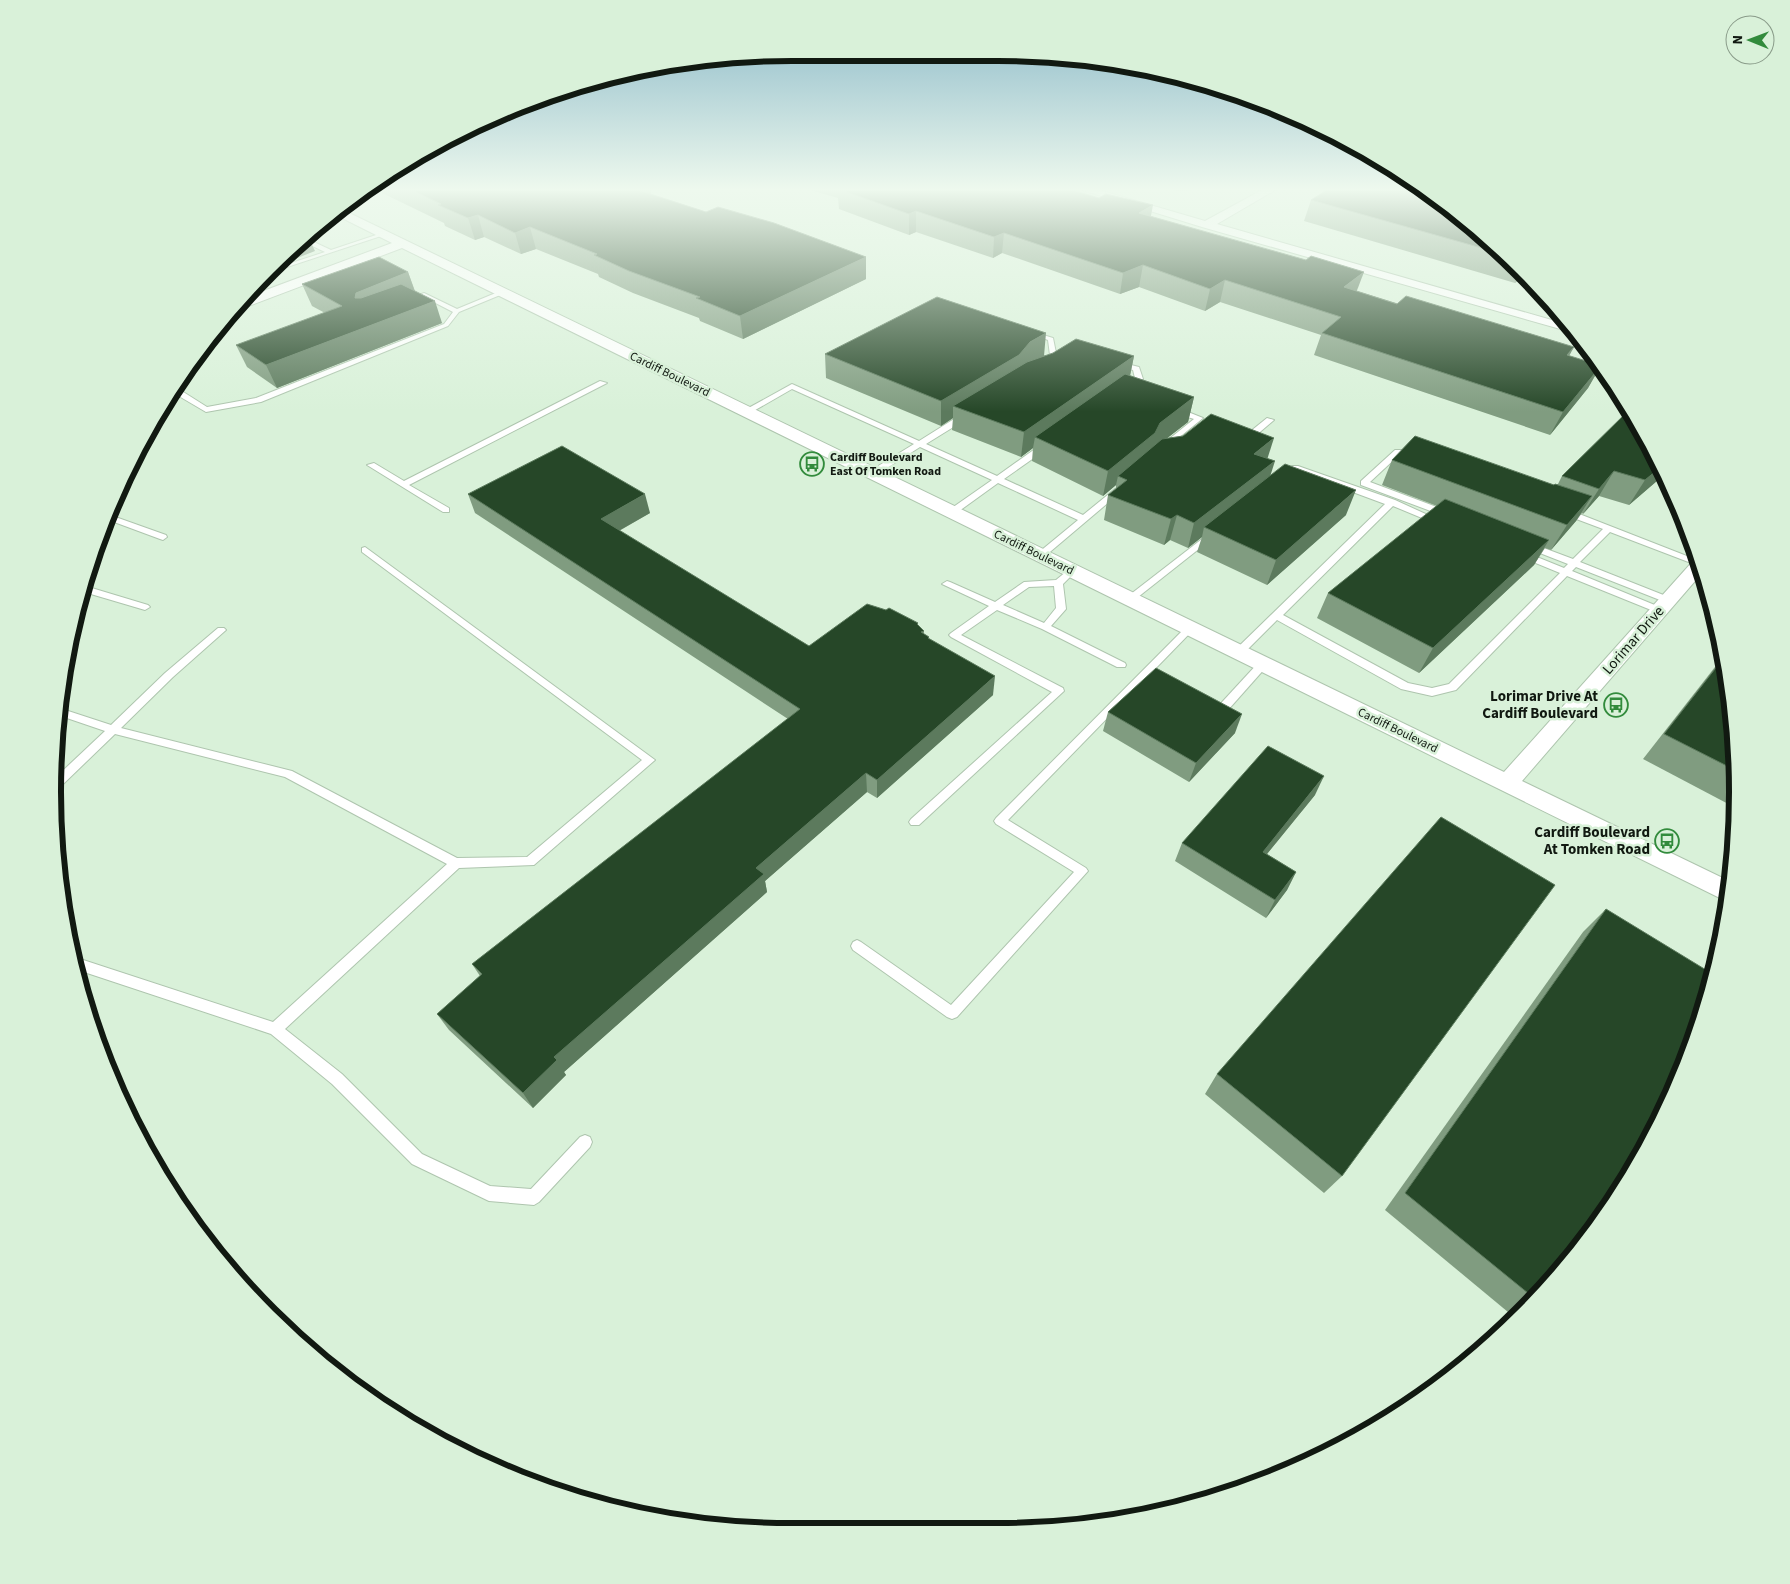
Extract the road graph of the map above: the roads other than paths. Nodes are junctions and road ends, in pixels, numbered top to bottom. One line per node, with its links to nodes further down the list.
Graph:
1 (295, 264): 5 (lane)
2 (347, 264): 7 (street)
3 (446, 264): 6 (street, Cardiff Boulevard)
4 (1341, 264): 10 (street)
5 (283, 268)
6 (504, 292): 9 (lane); 18 (street, Cardiff Boulevard)
7 (252, 300)
8 (400, 304): 9 (lane)
9 (458, 311): 16 (lane)
10 (1561, 327)
11 (1023, 329): 13 (lane)
12 (1110, 360): 15 (lane)
13 (1037, 366)
14 (603, 382): 29 (lane)
15 (1123, 390)
16 (179, 393)
17 (1174, 409): 24 (lane)
18 (747, 411): 23 (lane); 27 (street, Cardiff Boulevard)
19 (970, 413): 23 (lane)
20 (1270, 420): 22 (lane)
21 (1052, 441): 28 (lane)
22 (1231, 441)
23 (919, 445): 27 (lane); 28 (lane)
24 (1159, 451)
25 (1425, 462): 36 (lane)
26 (371, 465): 29 (lane)
27 (873, 473): 35 (street, Cardiff Boulevard)
28 (997, 480): 35 (lane); 38 (lane)
29 (404, 484): 34 (lane)
30 (1126, 484): 38 (lane)
31 (1272, 486): 32 (lane)
32 (1391, 503): 39 (lane); 59 (lane)
33 (1554, 508): 40 (lane)
34 (446, 510)
35 (952, 512): 46 (street, Cardiff Boulevard)
36 (1456, 518)
37 (114, 519): 42 (lane)
38 (1084, 519): 46 (lane)
39 (1447, 524)
40 (1609, 528): 47 (lane); 48 (lane)
41 (1218, 529): 55 (lane)
42 (163, 537)
43 (1520, 542): 48 (lane)
44 (365, 550): 72 (lane)
45 (1511, 550): 51 (lane)
46 (1041, 555): 49 (street, Cardiff Boulevard)
47 (1691, 561)
48 (1575, 564): 51 (lane); 56 (lane)
49 (1072, 570): 52 (lane); 55 (street, Cardiff Boulevard)
50 (1694, 570): 56 (street, Lorimar Drive)
51 (1566, 572): 56 (lane); 59 (lane)
52 (1058, 583): 57 (lane); 60 (lane)
53 (947, 584): 57 (lane)
54 (90, 591): 58 (lane)
55 (1130, 599): 61 (street, Cardiff Boulevard)
56 (1664, 605): 70 (street, Lorimar Drive)
57 (997, 606): 60 (lane); 71 (lane)
58 (145, 607)
59 (1276, 615): 63 (lane)
60 (1045, 627): 65 (lane)
61 (1190, 628): 63 (street, Cardiff Boulevard); 74 (lane)
62 (221, 630): 68 (lane)
63 (1239, 652): 64 (street, Cardiff Boulevard)
64 (1263, 664): 67 (lane); 70 (street, Cardiff Boulevard)
65 (1121, 665)
66 (66, 714): 68 (lane)
67 (1216, 717)
68 (113, 730): 69 (lane); 72 (lane)
69 (62, 779)
70 (1507, 783): 73 (street, Cardiff Boulevard)
71 (915, 822)
72 (456, 863): 76 (lane)
73 (1722, 889)
74 (857, 946)
75 (82, 966): 76 (lane)
76 (275, 1029): 77 (lane)
77 (585, 1142)

